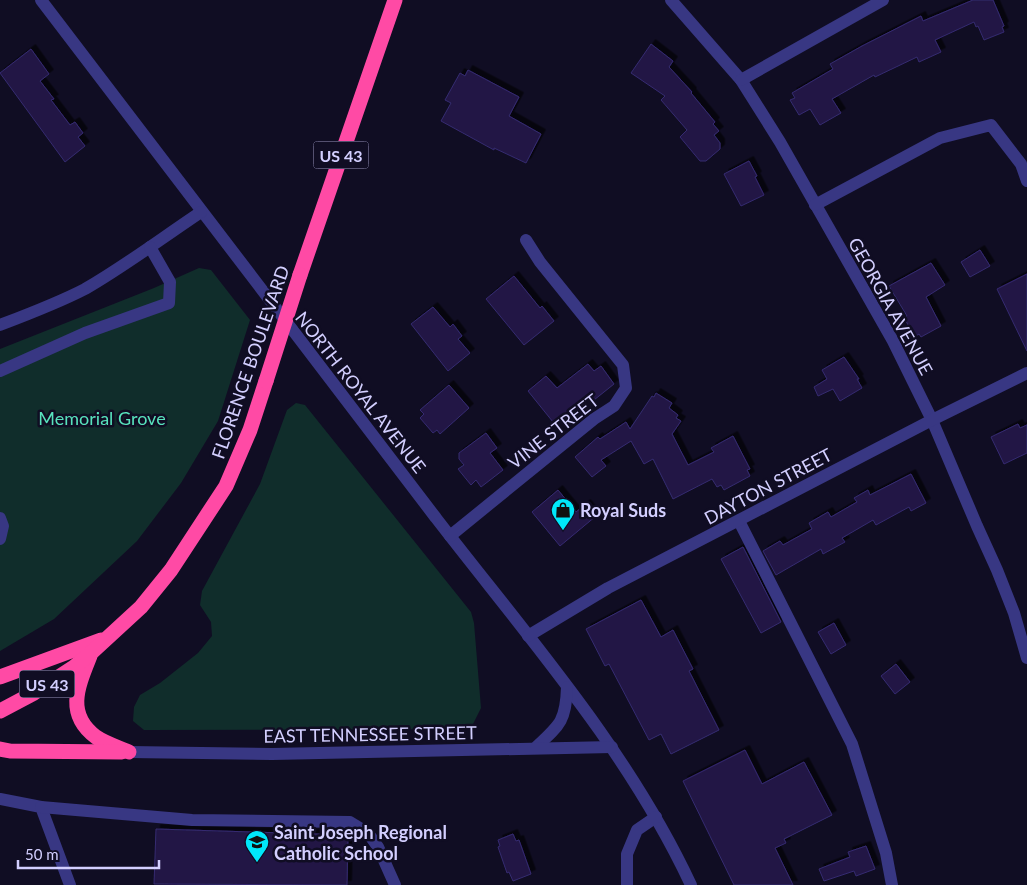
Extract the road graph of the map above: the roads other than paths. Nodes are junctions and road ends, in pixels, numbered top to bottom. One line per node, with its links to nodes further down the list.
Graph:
1 (41, 0): 8 (street, NORTH ROYAL AVENUE)
2 (394, 0): 20 (highway, FLORENCE BOULEVARD / US 43, bridge)
3 (671, 0): 5 (street, GEORGIA AVENUE)
4 (883, 0): 5 (street)
5 (742, 80): 7 (street, GEORGIA AVENUE)
6 (1027, 181): 7 (street)
7 (815, 205): 14 (street, GEORGIA AVENUE)
8 (201, 212): 10 (street); 17 (street, NORTH ROYAL AVENUE)
9 (526, 240): 17 (street, VINE STREET)
10 (150, 247): 11 (street); 12 (street)
11 (0, 325)
12 (0, 371)
13 (1027, 373): 14 (street, DAYTON STREET)
14 (932, 420): 16 (street, DAYTON STREET); 22 (street, GEORGIA AVENUE)
15 (0, 518): 18 (street)
16 (739, 521): 19 (street, DAYTON STREET); 37 (street)
17 (450, 536): 19 (street, NORTH ROYAL AVENUE)
18 (0, 539)
19 (528, 636): 24 (street, NORTH ROYAL AVENUE)
20 (109, 637): 21 (highway, FLORENCE BOULEVARD / US 43); 23 (highway)
21 (92, 653): 25 (highway, FLORENCE BOULEVARD / US 43); 29 (highway)
22 (1027, 658)
23 (0, 677)
24 (567, 687): 26 (street, NORTH ROYAL AVENUE); 27 (street)
25 (0, 711)
26 (612, 747): 27 (street, EAST TENNESSEE STREET); 32 (street, NORTH ROYAL AVENUE)
27 (535, 748): 29 (street, EAST TENNESSEE STREET)
28 (0, 749): 29 (highway)
29 (129, 752)
30 (0, 799): 31 (street)
31 (41, 807): 33 (street); 34 (street)
32 (656, 817): 35 (street); 36 (street, NORTH ROYAL AVENUE)
33 (70, 885)
34 (395, 885)
35 (627, 885)
36 (691, 885)
37 (892, 885)

